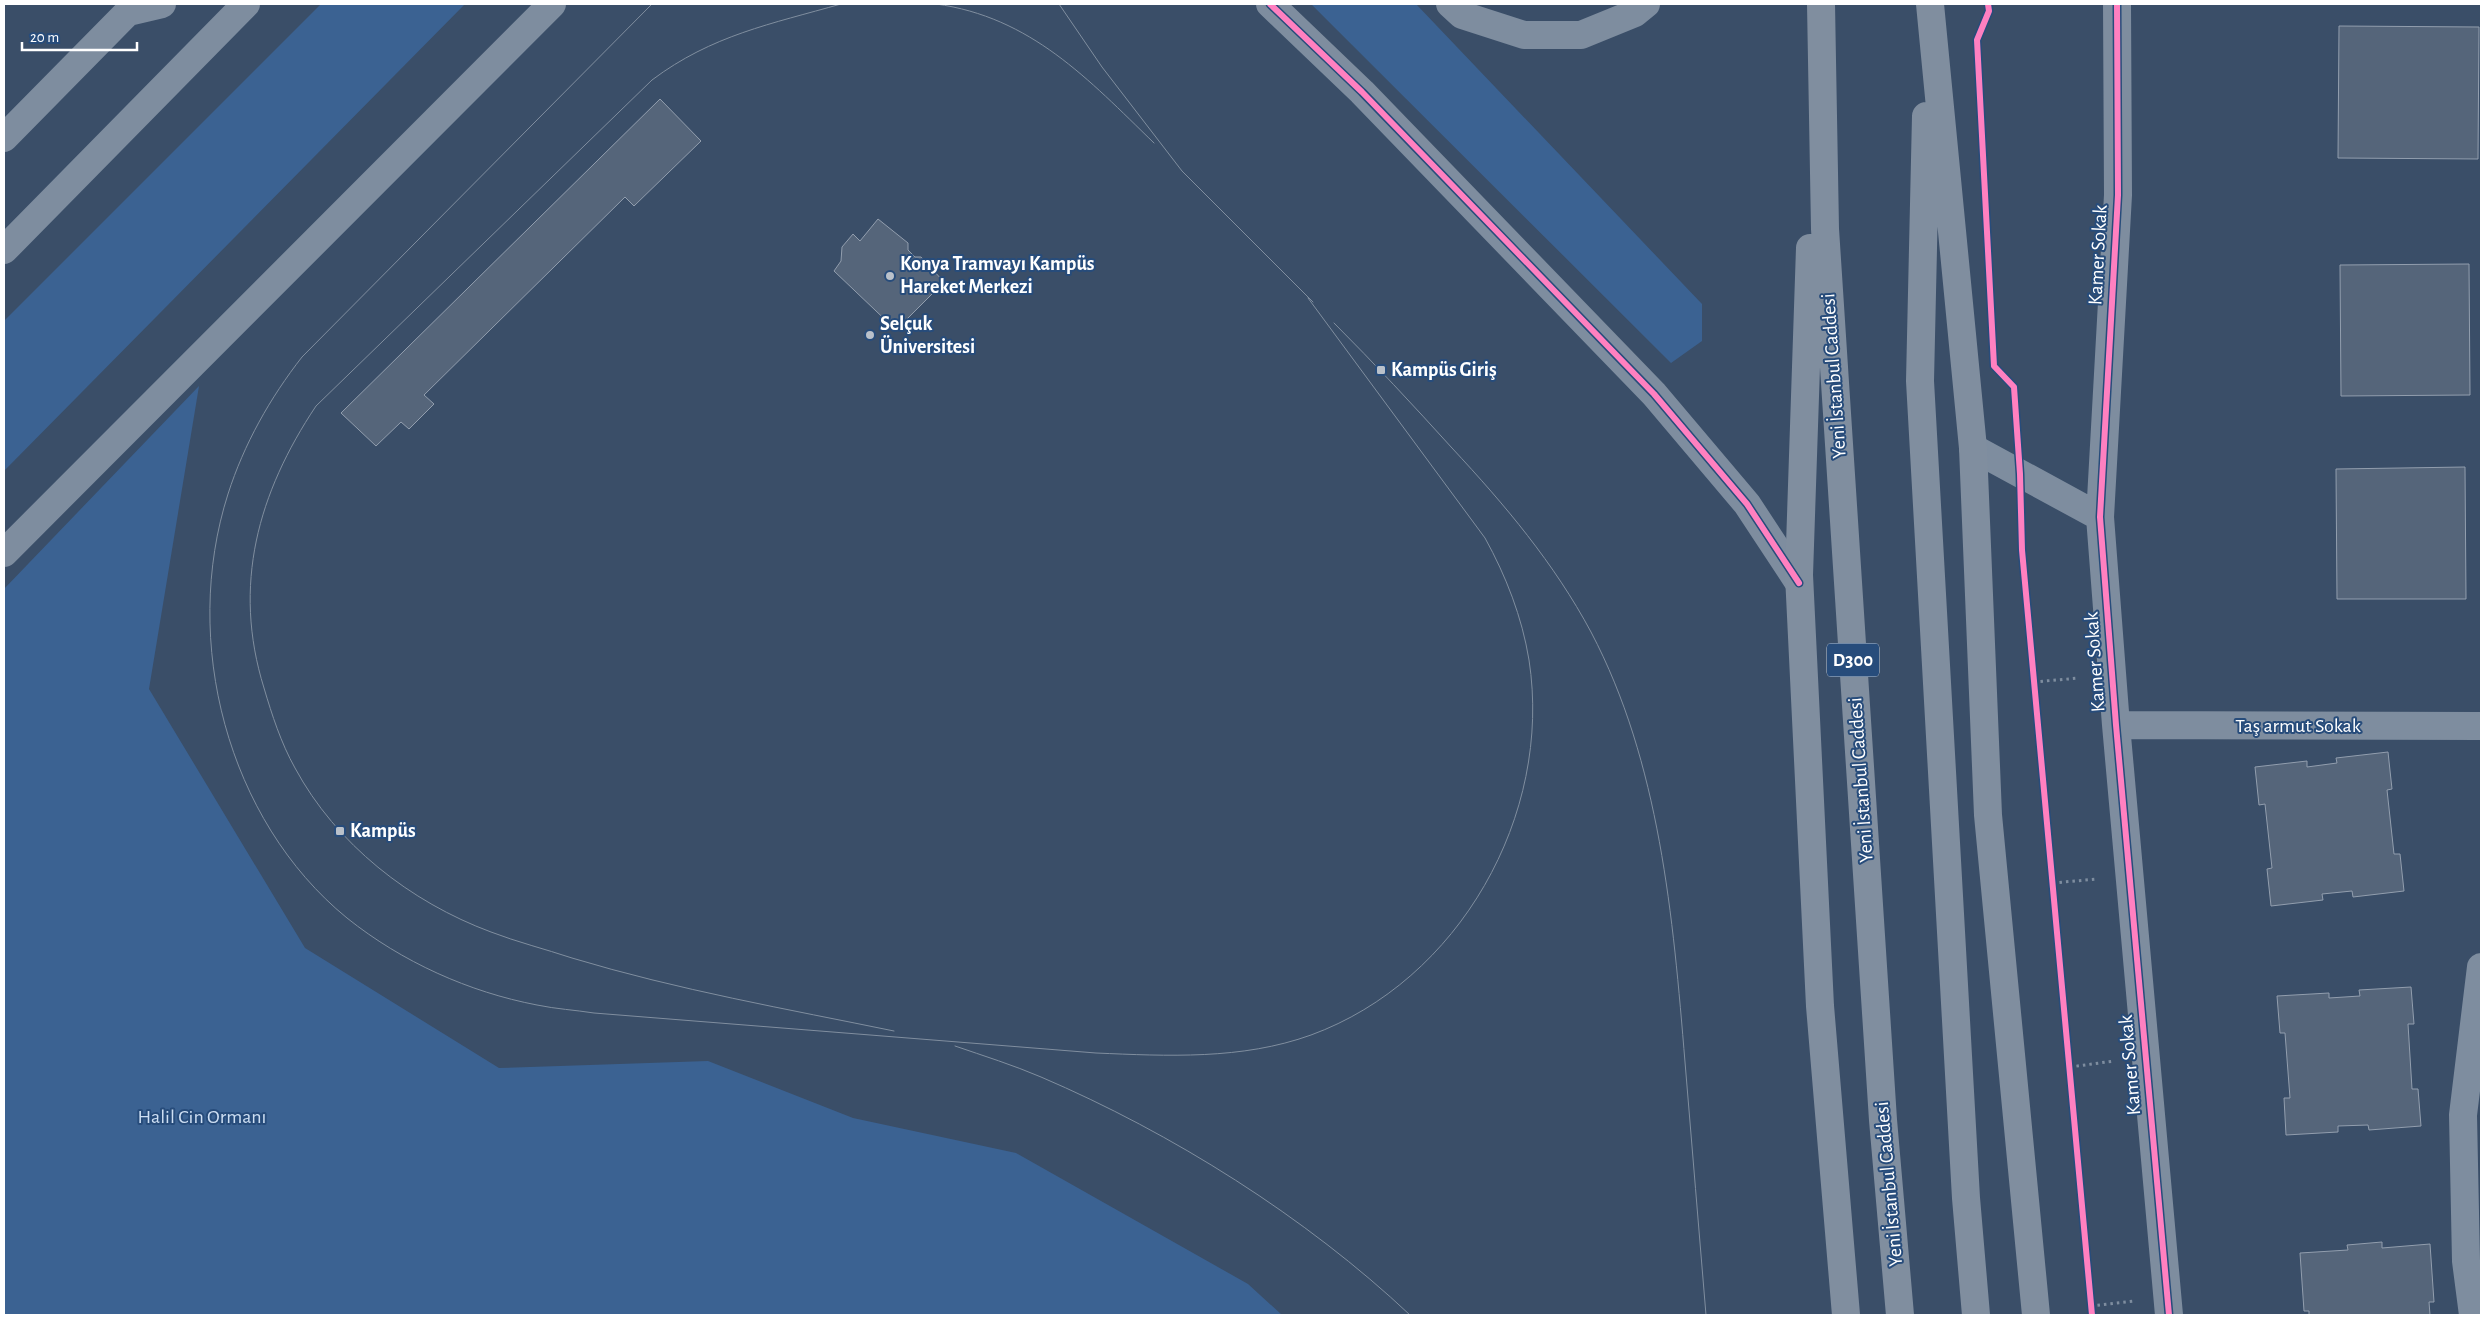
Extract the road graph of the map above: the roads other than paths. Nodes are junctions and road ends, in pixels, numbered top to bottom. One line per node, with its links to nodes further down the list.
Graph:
1 (162, 4): 10 (street)
2 (246, 4): 11 (street)
3 (552, 4): 14 (street)
4 (1270, 4): 15 (street)
5 (1450, 4): 6 (street)
6 (1646, 4)
7 (1820, 4): 15 (highway); 21 (highway, Yeni İstanbul Caddesi / D300)
8 (1930, 4): 12 (highway); 22 (highway)
9 (2117, 4): 13 (street, Kamer Sokak)
10 (4, 138)
11 (4, 250)
12 (1973, 448): 13 (street); 23 (highway)
13 (2100, 516): 16 (street, Kamer Sokak)
14 (4, 553)
15 (1800, 584): 20 (highway)
16 (2116, 725): 17 (street, Taş armut Sokak); 19 (street, Kamer Sokak)
17 (2481, 726)
18 (2481, 968): 24 (street)
19 (2168, 1306)
20 (1846, 1315)
21 (1900, 1315)
22 (1976, 1315)
23 (2036, 1315)
24 (2473, 1315)

